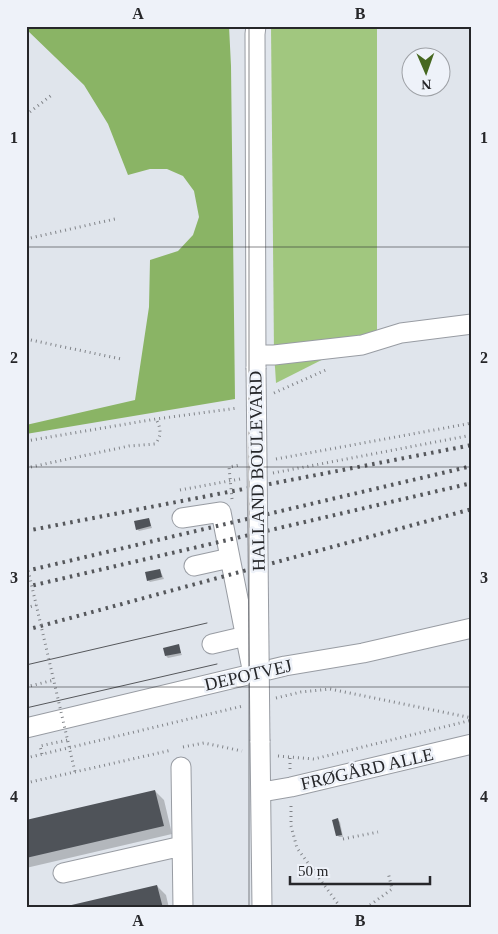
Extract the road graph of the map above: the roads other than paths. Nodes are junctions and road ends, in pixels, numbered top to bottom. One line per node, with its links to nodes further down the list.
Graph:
1 (255, 29): 3 (street, HALLAND BOULEVARD)
2 (472, 324): 3 (street)
3 (256, 362): 14 (street, HALLAND BOULEVARD, bridge)
4 (182, 518): 5 (street)
5 (230, 558): 6 (street); 8 (street)
6 (194, 566)
7 (472, 628): 10 (street, DEPOTVEJ)
8 (246, 636): 9 (street); 10 (street)
9 (212, 644)
10 (252, 674): 11 (street, DEPOTVEJ)
11 (26, 728)
12 (472, 744): 14 (street, FRØGÅRD ALLE)
13 (181, 767): 15 (street)
14 (262, 792): 18 (street, HALLAND BOULEVARD)
15 (182, 846): 16 (street); 17 (street)
16 (64, 874)
17 (183, 908)
18 (262, 908)

